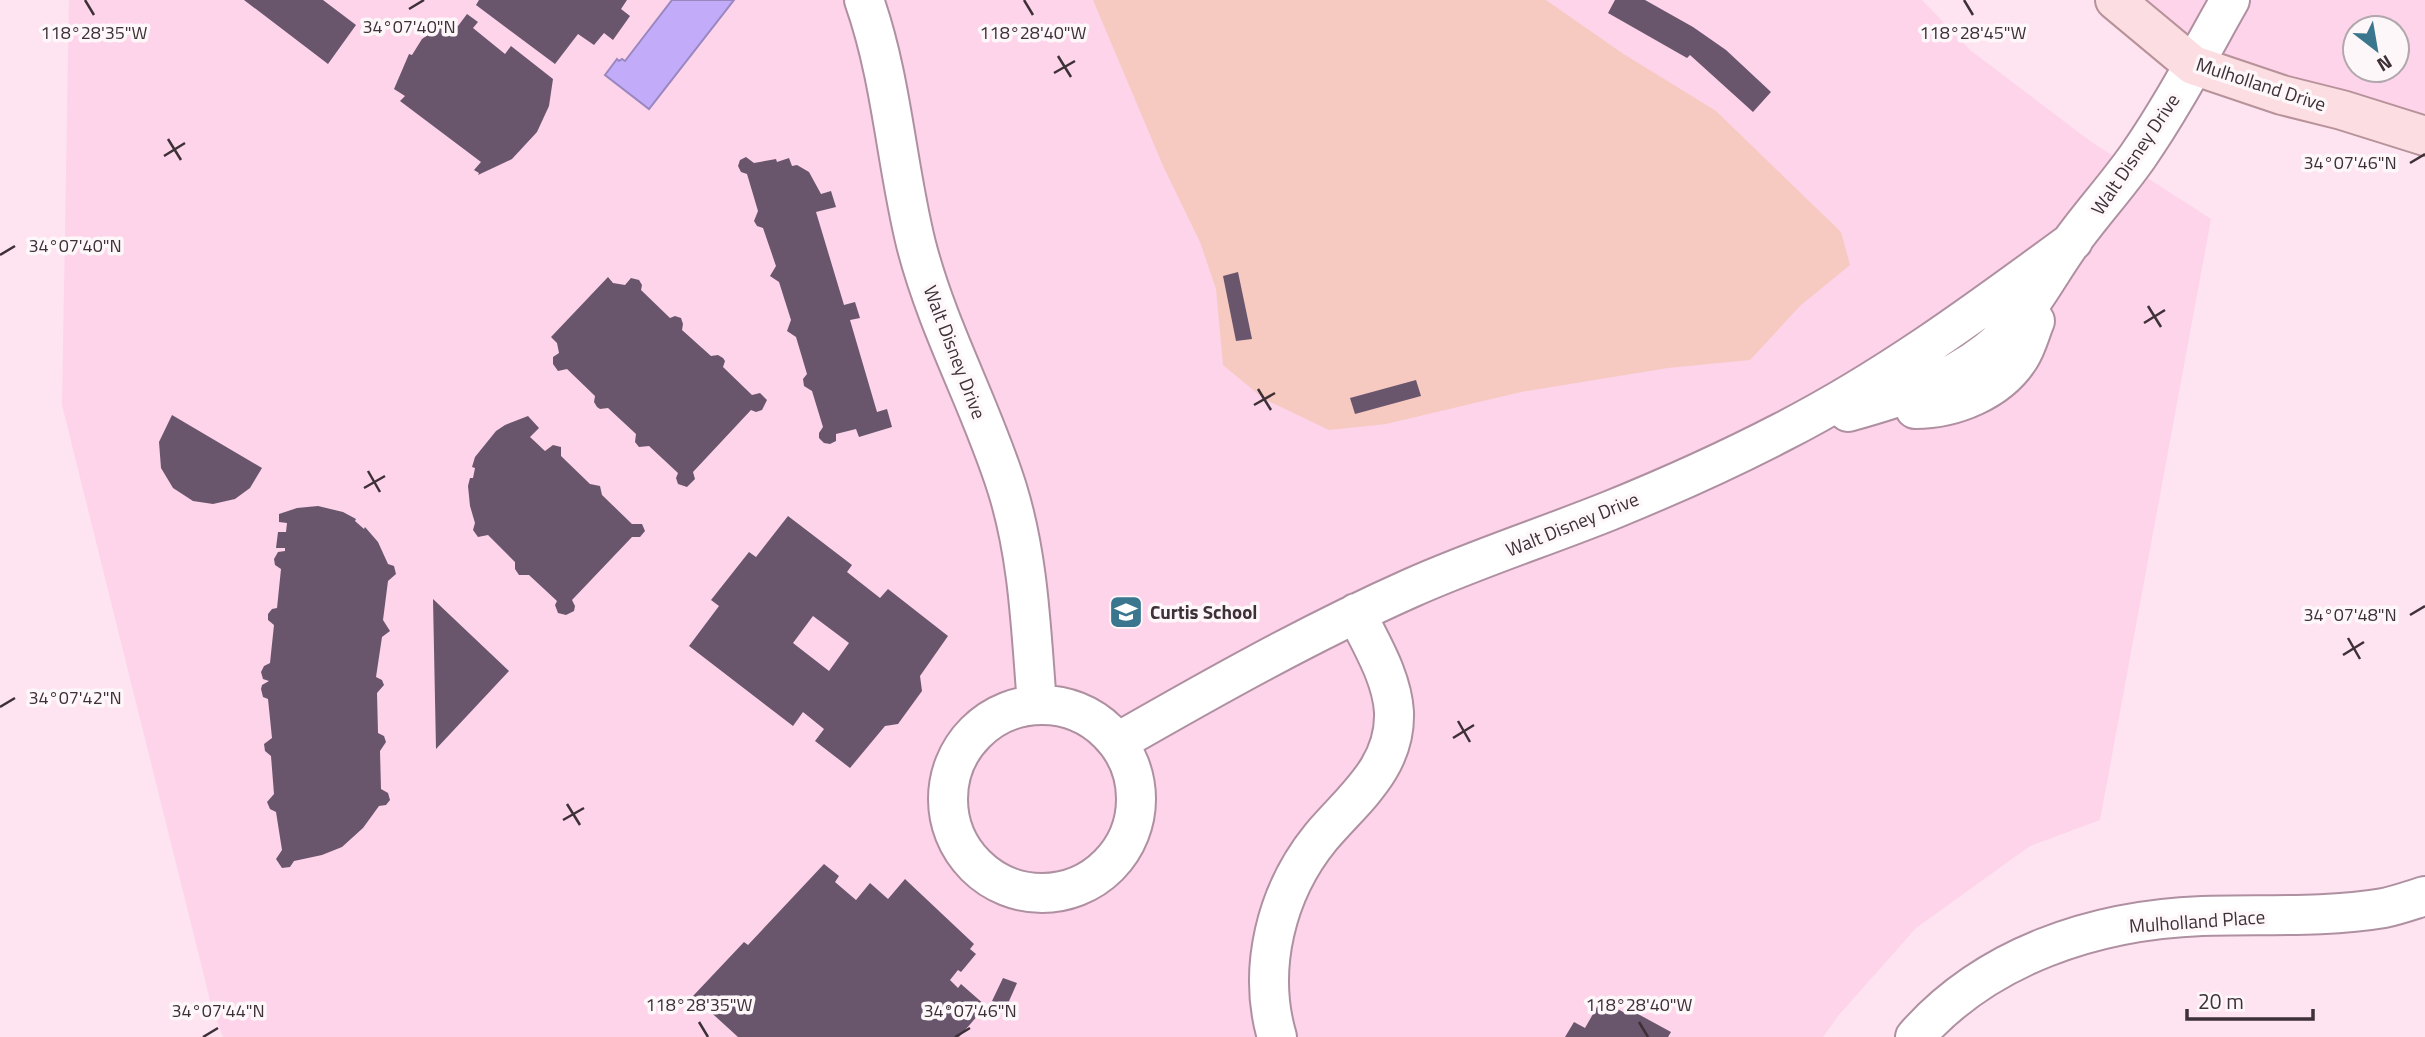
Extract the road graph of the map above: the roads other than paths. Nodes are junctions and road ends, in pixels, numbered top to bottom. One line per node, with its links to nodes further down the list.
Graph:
1 (864, 0): 9 (street, Walt Disney Drive)
2 (2115, 0): 4 (main road, Mulholland Drive)
3 (2230, 0): 4 (street, Walt Disney Drive)
4 (2193, 65): 5 (main road, Mulholland Drive); 6 (street, Walt Disney Drive)
5 (2425, 135)
6 (2065, 253): 7 (street, Walt Disney Drive); 7 (street, Walt Disney Drive)
7 (1785, 430): 8 (street, Walt Disney Drive)
8 (1356, 613): 10 (street, Walt Disney Drive); 12 (street)
9 (1037, 704): 10 (street); 10 (street)
10 (1118, 742)
11 (2425, 896): 13 (street, Mulholland Place)
12 (1277, 1037)
13 (1915, 1037)

